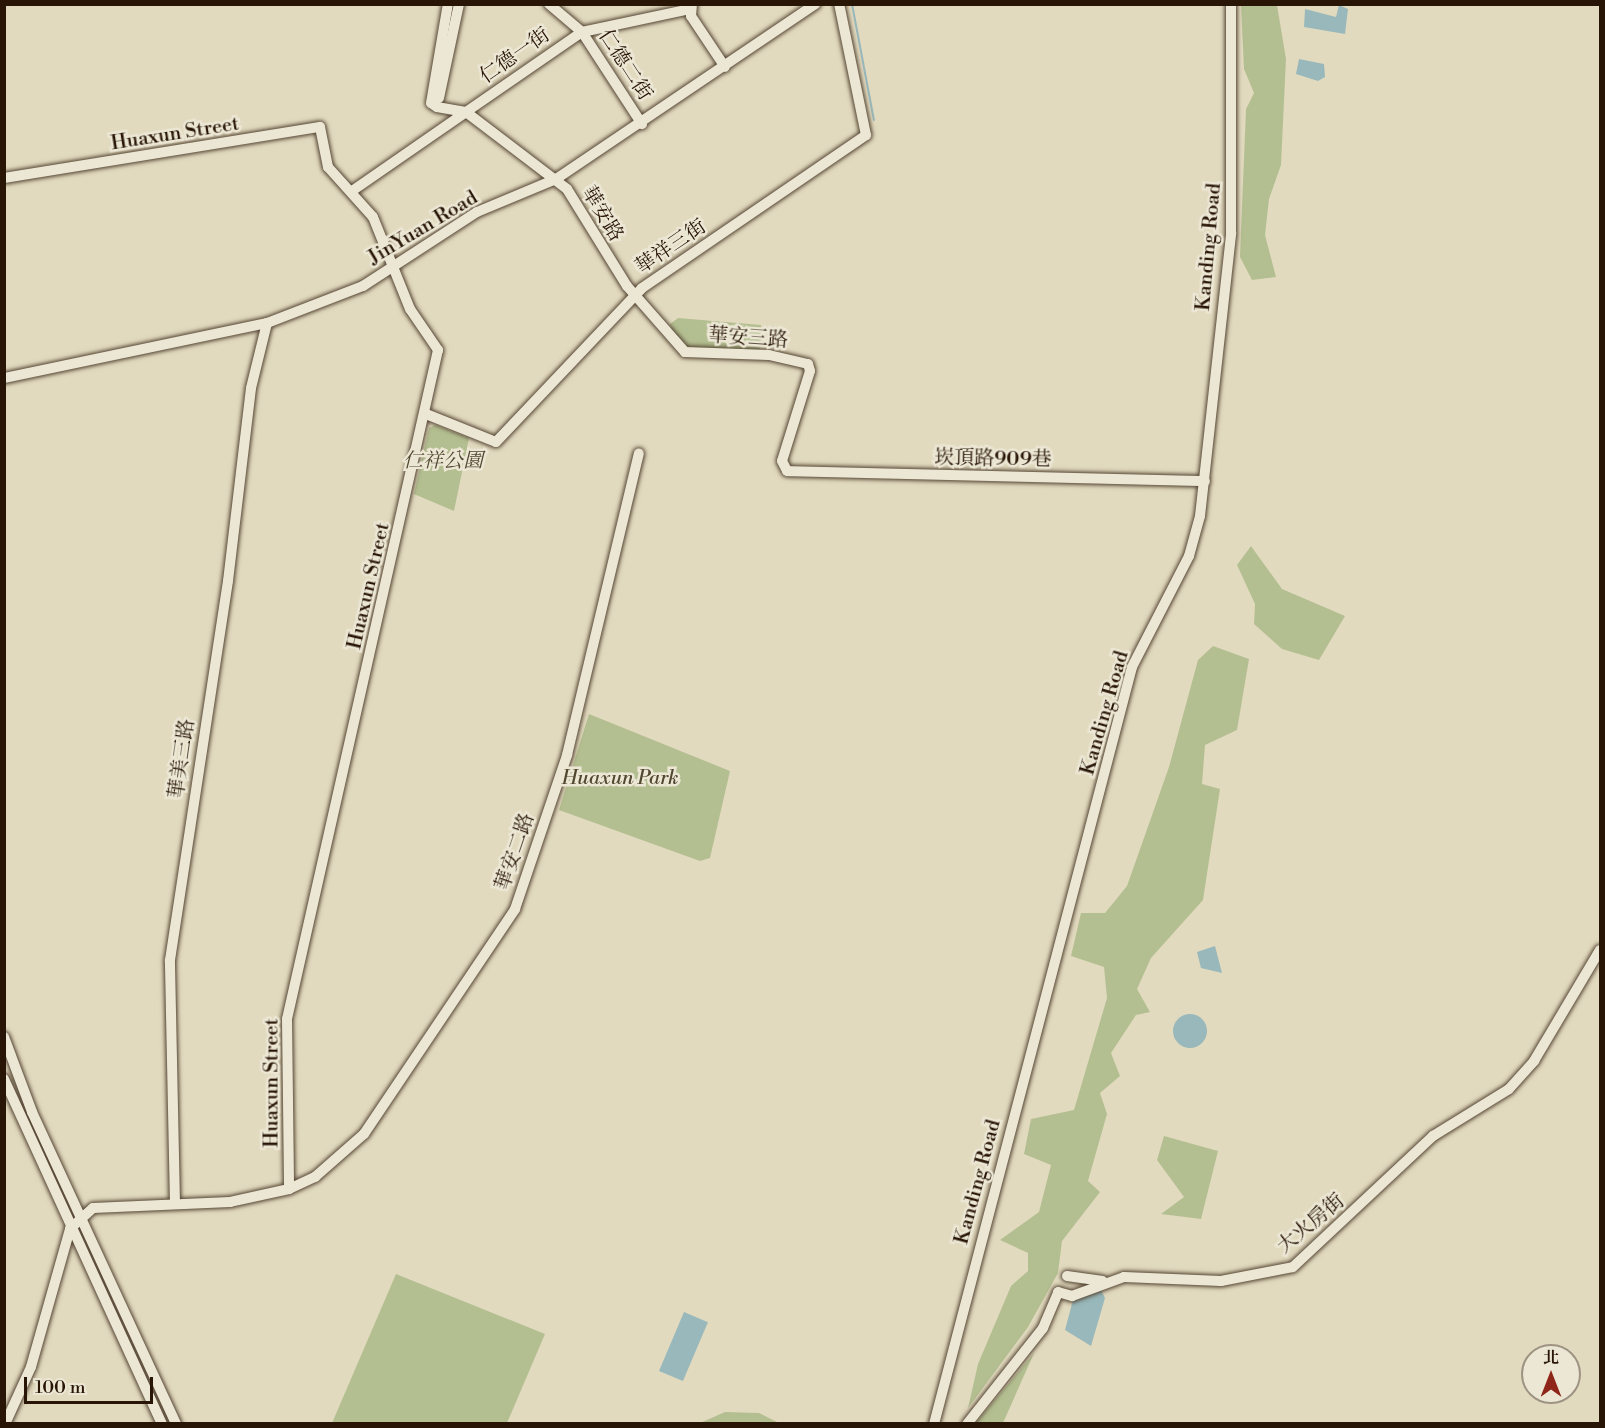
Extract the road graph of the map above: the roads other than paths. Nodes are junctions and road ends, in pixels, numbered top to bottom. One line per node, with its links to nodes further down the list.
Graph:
1 (448, 4): 10 (street)
2 (459, 4): 10 (street)
3 (549, 4): 8 (street, 仁德二街)
4 (815, 4): 9 (street, JinYuan Road)
5 (839, 4): 17 (street, 華祥三街)
6 (1230, 4): 24 (street, Kanding Road)
7 (691, 7): 8 (street, 仁德一街); 9 (street)
8 (582, 32): 11 (street, 仁德一街); 12 (street, 仁德二街)
9 (725, 67): 12 (street, JinYuan Road)
10 (437, 107): 11 (street)
11 (466, 112): 14 (street); 15 (street, 仁德一街)
12 (642, 123): 14 (street, JinYuan Road)
13 (4, 178): 15 (street, Huaxun Street)
14 (556, 178): 16 (street, JinYuan Road); 17 (street, 華安路)
15 (352, 192): 16 (street, Huaxun Street)
16 (391, 265): 18 (street, JinYuan Road); 21 (street, Huaxun Street)
17 (636, 296): 19 (street, 華安路); 21 (street, 華祥三街)
18 (267, 323): 20 (street, JinYuan Road); 29 (street, 華美三路)
19 (685, 352): 23 (street, 華安三路)
20 (4, 378)
21 (426, 414): 28 (street, Huaxun Street)
22 (639, 453): 28 (street, 華安二路)
23 (782, 467): 24 (street, 崁頂路909巷)
24 (1204, 482): 37 (street, Kanding Road)
25 (1600, 950): 33 (street, 大火房街)
26 (4, 1037): 30 (street)
27 (4, 1079): 31 (street)
28 (289, 1189): 29 (street)
29 (175, 1204): 30 (street)
30 (83, 1217): 31 (street); 36 (street)
31 (70, 1229): 34 (street); 35 (street)
32 (1067, 1276): 33 (street)
33 (1106, 1282): 38 (street, 大火房街)
34 (5, 1424)
35 (162, 1424)
36 (176, 1424)
37 (934, 1424)
38 (967, 1424)

